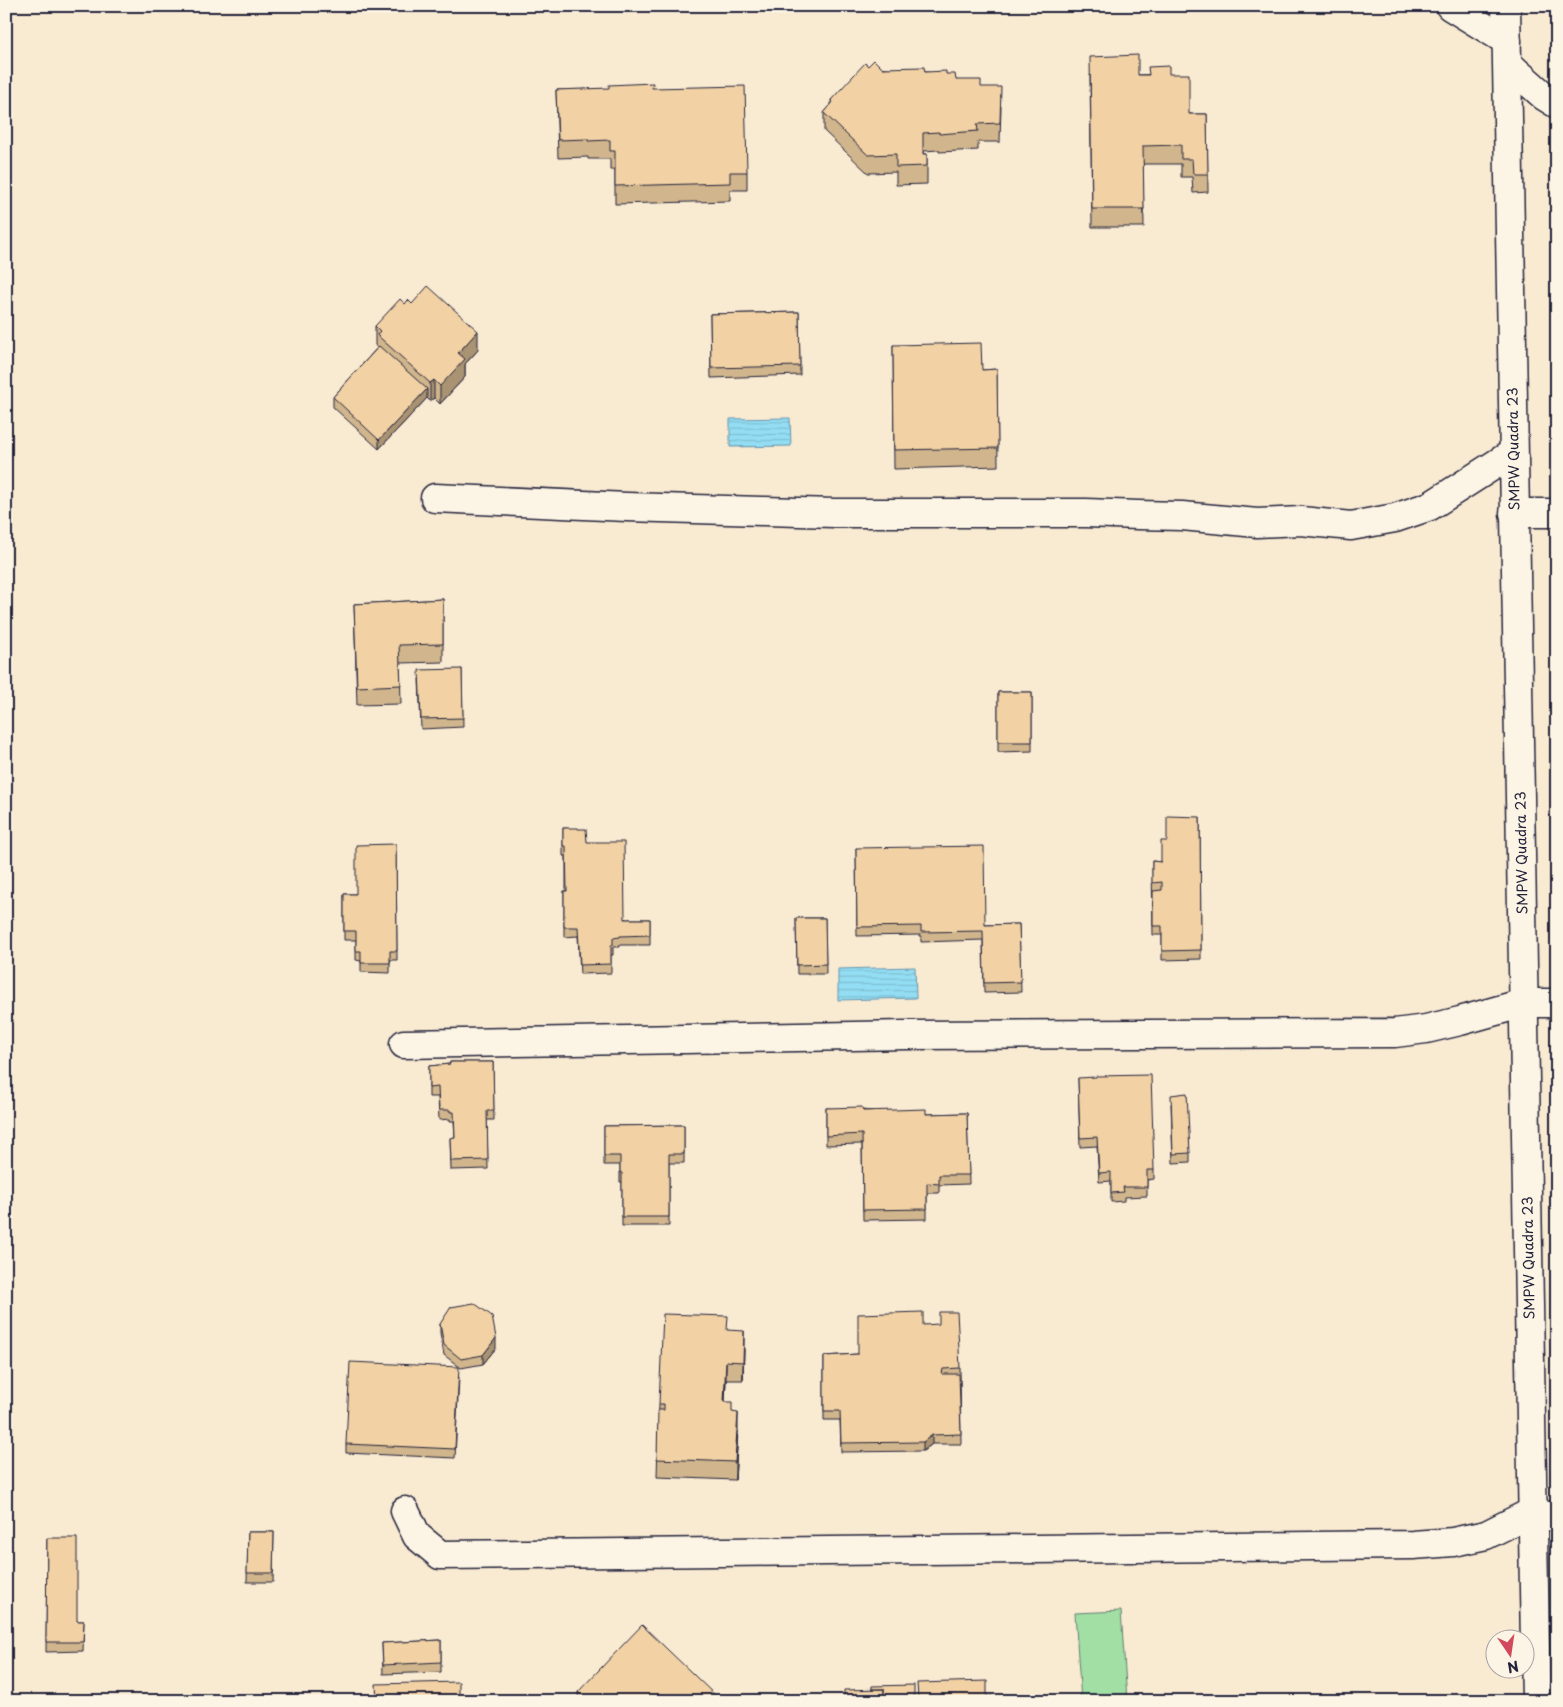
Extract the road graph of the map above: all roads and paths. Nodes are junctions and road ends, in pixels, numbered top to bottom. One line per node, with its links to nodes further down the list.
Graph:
1 (1450, 6): 3 (street)
2 (1506, 6): 3 (street, SMPW Quadra 23)
3 (1507, 52): 4 (street); 5 (street, SMPW Quadra 23)
4 (1557, 104)
5 (1513, 454): 6 (street); 7 (street, SMPW Quadra 23)
6 (435, 498)
7 (1514, 513): 8 (street); 9 (street, SMPW Quadra 23)
8 (1557, 513)
9 (1524, 1003): 10 (street); 11 (street); 13 (street, SMPW Quadra 23)
10 (1557, 1003)
11 (404, 1044)
12 (405, 1511): 13 (street)
13 (1544, 1515): 14 (street, SMPW Quadra 23)
14 (1536, 1701)

